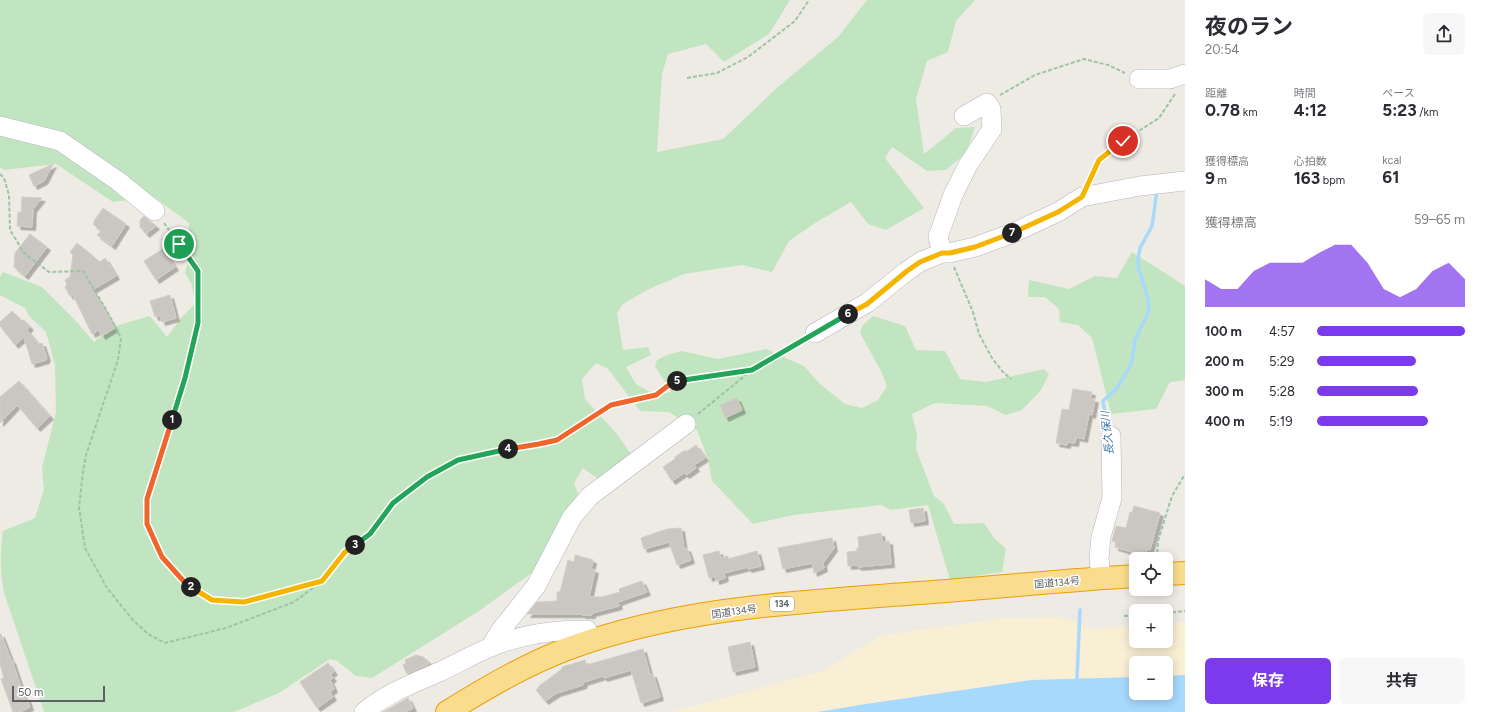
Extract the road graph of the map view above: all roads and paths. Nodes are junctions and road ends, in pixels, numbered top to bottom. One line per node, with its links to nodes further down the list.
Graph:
1 (809, 0): 2 (path)
2 (687, 78)
3 (1139, 79): 4 (street); 5 (path)
4 (1181, 81): 10 (path)
5 (987, 103): 6 (street); 12 (street)
6 (964, 116)
7 (0, 126): 11 (street)
8 (0, 174): 24 (path)
9 (1185, 181): 10 (street)
10 (1082, 197): 12 (street)
11 (155, 211): 24 (path)
12 (946, 253): 13 (street); 15 (path)
13 (815, 333): 14 (path)
14 (752, 370): 16 (path); 24 (path)
15 (1010, 379)
16 (686, 424): 30 (street)
17 (1111, 436): 23 (street)
18 (1185, 474): 19 (path)
19 (1157, 552)
20 (1185, 573): 21 (highway)
21 (1173, 574)
22 (1129, 576): 23 (highway, 国道134号 / 134)
23 (1101, 578): 29 (highway, 国道134号 / 134)
24 (322, 581)
25 (1185, 611): 26 (path)
26 (1173, 612)
27 (1124, 616): 28 (path)
28 (1129, 616)
29 (592, 641): 30 (street); 32 (highway, 国道134号 / 134)
30 (491, 646): 31 (street)
31 (364, 712)
32 (447, 712)

